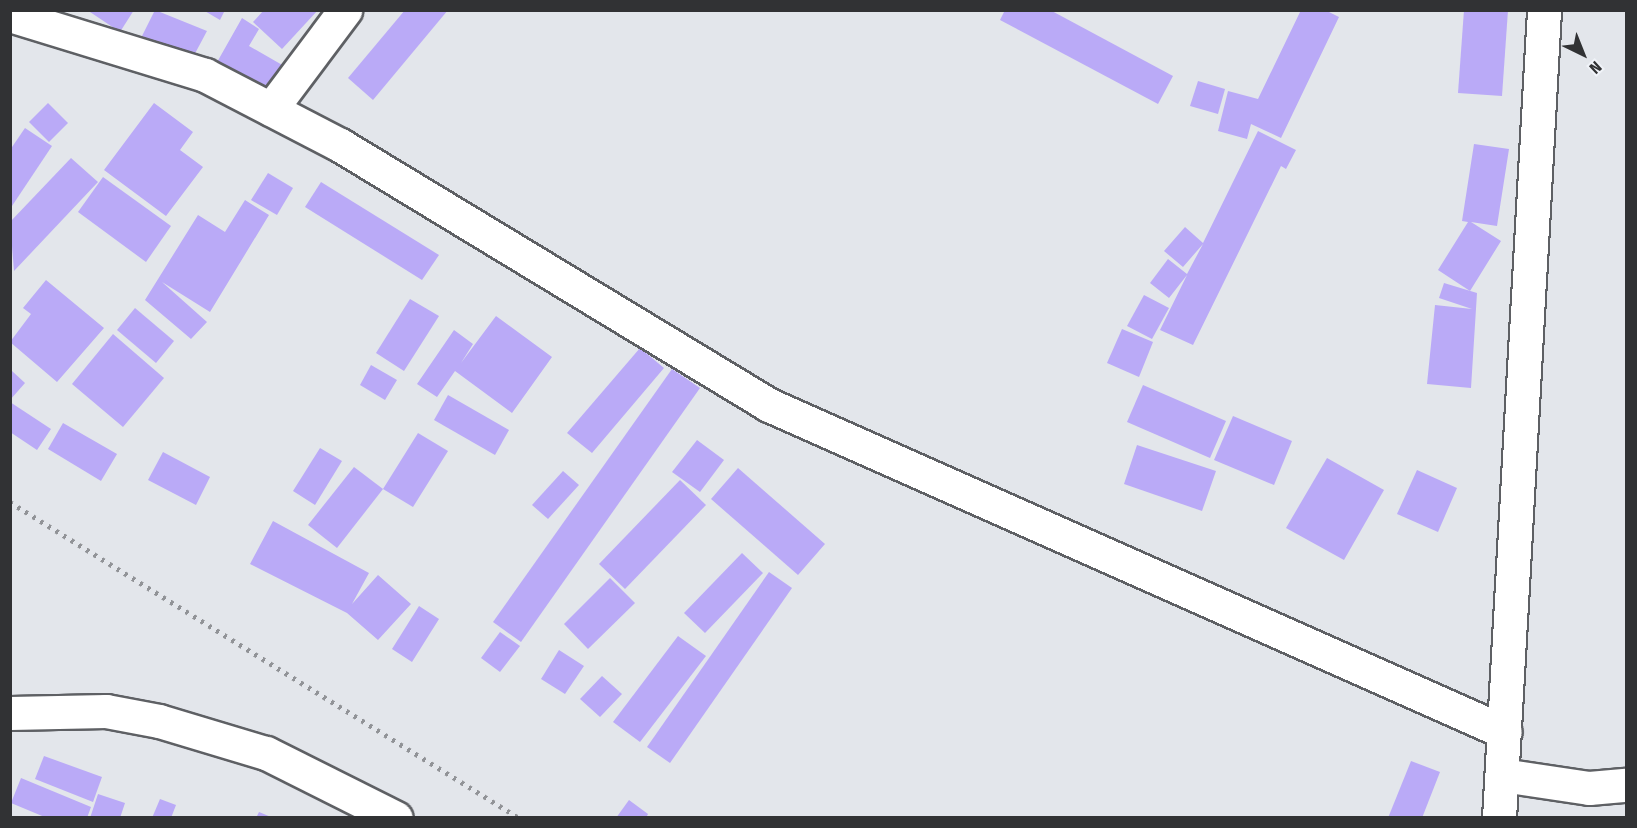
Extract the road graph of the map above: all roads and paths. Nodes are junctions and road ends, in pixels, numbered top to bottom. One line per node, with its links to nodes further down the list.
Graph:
1 (345, 10): 4 (street)
2 (1544, 10): 6 (street)
3 (10, 15): 4 (street)
4 (271, 109): 6 (street)
5 (10, 713): 9 (street)
6 (1505, 732): 7 (street)
7 (1502, 774): 8 (street); 10 (street)
8 (1626, 785)
9 (396, 818)
10 (1499, 818)

